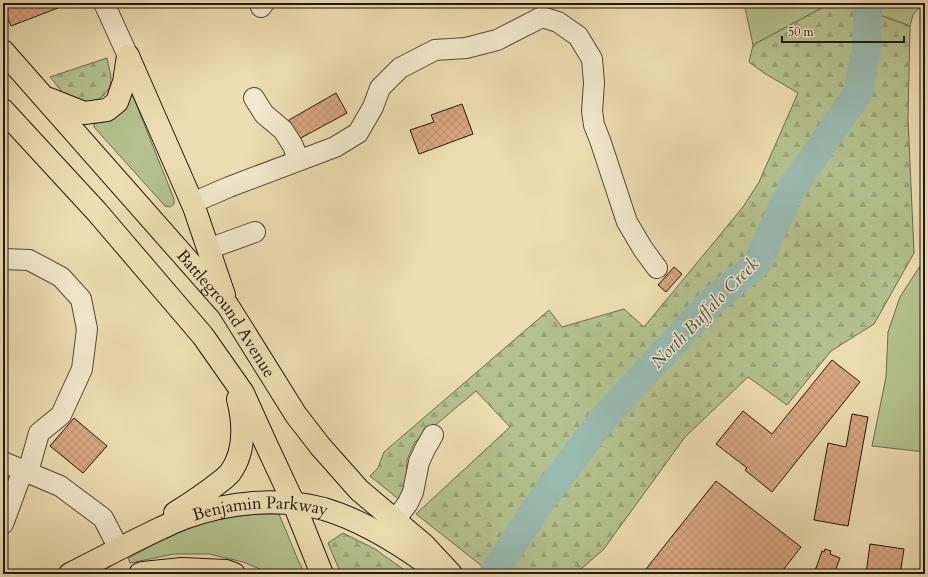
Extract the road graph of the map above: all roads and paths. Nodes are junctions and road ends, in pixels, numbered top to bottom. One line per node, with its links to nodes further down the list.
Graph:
1 (104, 3): 4 (street)
2 (539, 10): 8 (street); 13 (street)
3 (3, 51): 5 (main road, Battleground Avenue)
4 (128, 56): 5 (main road); 9 (main road)
5 (44, 98): 14 (main road, Battleground Avenue)
6 (254, 98): 8 (street)
7 (3, 110): 15 (main road, Battleground Avenue)
8 (299, 160): 9 (street)
9 (192, 203): 11 (main road)
10 (255, 232): 11 (street)
11 (208, 249): 14 (main road)
12 (3, 259): 18 (street)
13 (657, 268)
14 (228, 306): 20 (main road, Battleground Avenue)
15 (232, 376): 19 (main road, Battleground Avenue); 22 (main road)
16 (433, 435): 20 (street)
17 (3, 462): 18 (street)
18 (26, 471): 21 (street); 22 (street)
19 (294, 504): 22 (main road, Benjamin Parkway); 23 (main road, Benjamin Parkway); 27 (main road, Battleground Avenue)
20 (394, 520): 23 (main road, Battleground Avenue)
21 (3, 524)
22 (128, 544): 24 (main road, Benjamin Parkway)
23 (450, 573)
24 (70, 574)
25 (140, 574): 26 (main road)
26 (234, 574)
27 (322, 574)

